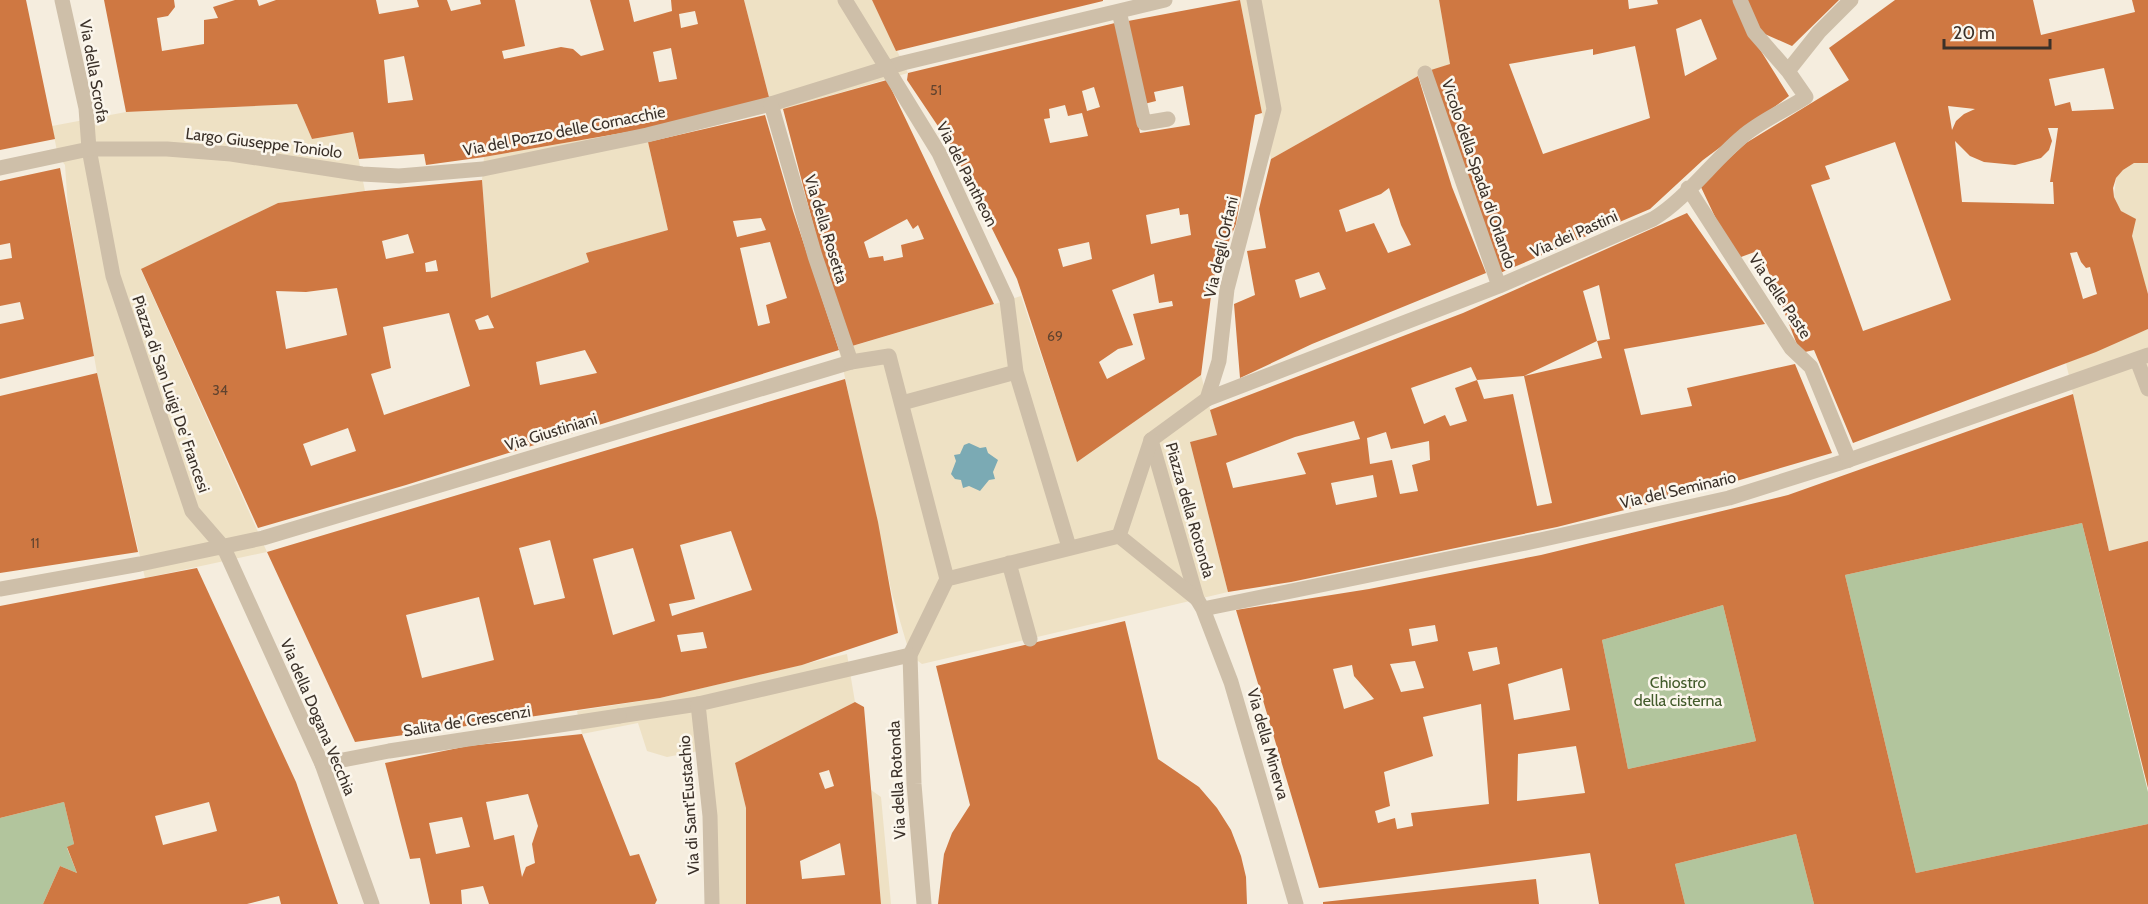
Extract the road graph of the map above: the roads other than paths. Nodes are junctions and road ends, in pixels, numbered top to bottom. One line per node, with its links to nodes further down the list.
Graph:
1 (62, 0): 13 (street, Via della Scrofa)
2 (845, 0): 9 (street, Via del Pantheon)
3 (1165, 0): 7 (street, Via del Pozzo delle Cornacchie)
4 (1254, 0): 22 (street, Via degli Orfani)
5 (1740, 0): 8 (street)
6 (1851, 0): 8 (street)
7 (1119, 11): 9 (street, Via del Pozzo delle Cornacchie); 12 (street)
8 (1788, 71): 16 (street, Via dei Pastini)
9 (891, 73): 11 (street, Via del Pozzo delle Cornacchie); 20 (street, Via del Pantheon)
10 (1425, 73): 17 (street, Vicolo della Spada di Orlando)
11 (771, 105): 15 (street, Via del Pozzo delle Cornacchie); 19 (street, Via della Rosetta)
12 (1168, 119)
13 (89, 150): 14 (street, Largo Giuseppe Toniolo); 15 (street, Largo Giuseppe Toniolo); 27 (street, Piazza di San Luigi De' Francesi)
14 (0, 168)
15 (362, 174)
16 (1688, 188): 17 (street, Via dei Pastini); 25 (street, Via delle Paste)
17 (1499, 286): 22 (street, Via dei Pastini)
18 (2143, 358): 21 (street); 25 (street, Via del Seminario)
19 (851, 362): 23 (street); 27 (street, Via Giustiniani)
20 (1016, 372): 23 (street); 28 (street)
21 (2148, 389)
22 (1207, 399): 24 (street, Piazza della Rotonda)
23 (902, 404): 30 (street)
24 (1151, 440): 26 (street, Piazza della Rotonda); 32 (street, Piazza della Rotonda)
25 (1849, 460): 32 (street, Via del Seminario)
26 (1119, 536): 28 (street); 32 (street, Piazza della Rotonda)
27 (224, 548): 31 (street); 36 (street, Via della Dogana Vecchia)
28 (1069, 548): 29 (street)
29 (1009, 563): 30 (street); 33 (street)
30 (947, 579): 34 (street)
31 (0, 589)
32 (1200, 604): 40 (street, Via della Minerva)
33 (1030, 639)
34 (910, 655): 35 (street); 39 (street, Via della Rotonda)
35 (698, 704): 36 (street, Salita de' Crescenzi); 38 (street, Via di Sant'Eustachio)
36 (322, 764): 37 (street, Via della Dogana Vecchia)
37 (372, 904)
38 (712, 904)
39 (924, 904)
40 (1296, 904)

